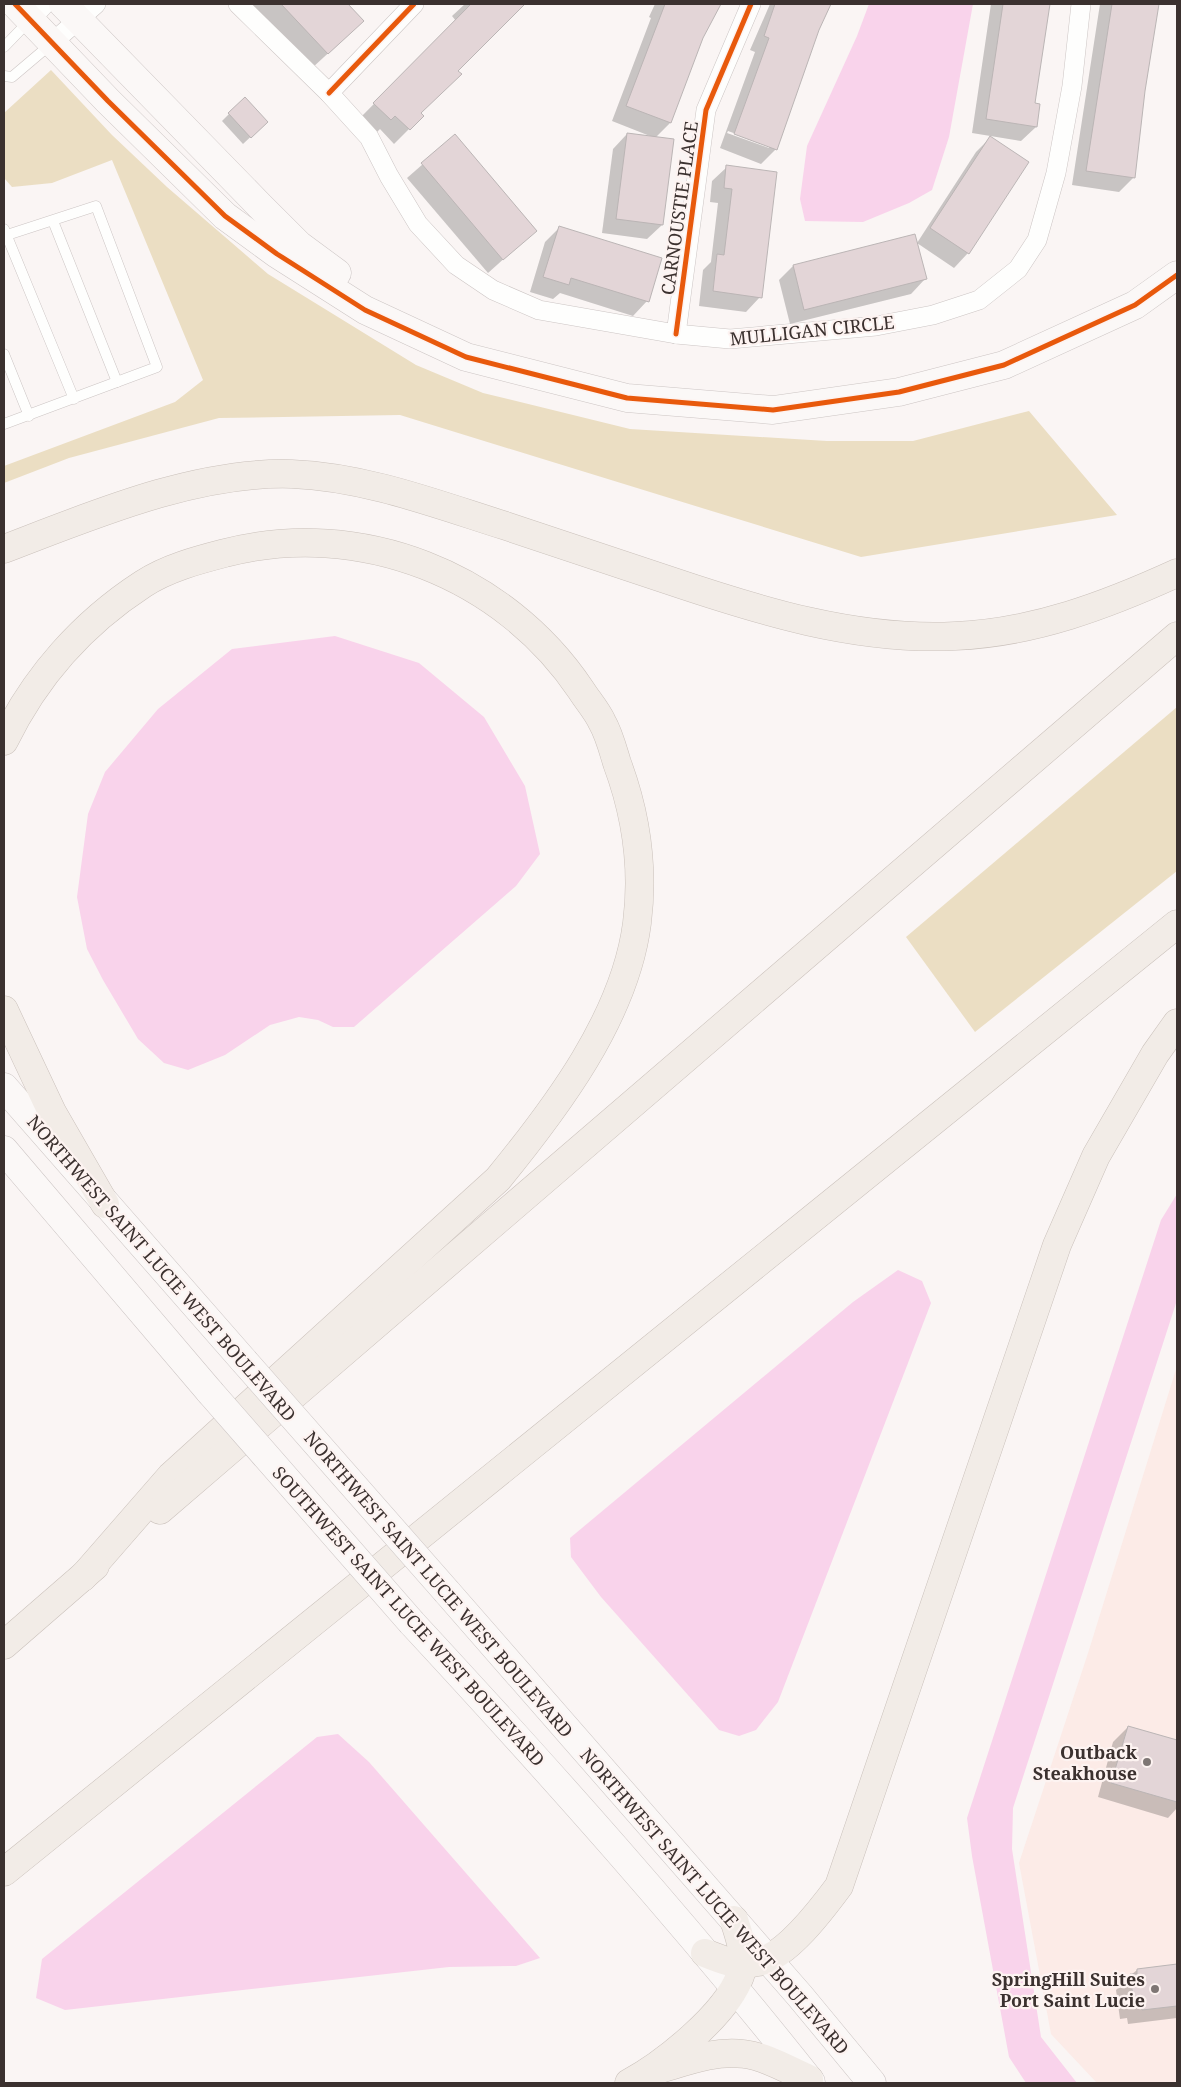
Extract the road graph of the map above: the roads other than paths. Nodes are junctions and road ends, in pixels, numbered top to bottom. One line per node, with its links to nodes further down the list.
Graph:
1 (238, 4): 10 (street, MULLIGAN CIRCLE)
2 (414, 4): 10 (street)
3 (751, 4): 14 (street, CARNOUSTIE PLACE)
4 (1081, 4): 14 (street, MULLIGAN CIRCLE)
5 (30, 9): 7 (main road); 8 (lane)
6 (79, 9): 7 (street); 16 (main road)
7 (52, 43): 9 (lane); 16 (main road)
8 (4, 47)
9 (4, 76)
10 (330, 93): 14 (street, MULLIGAN CIRCLE)
11 (53, 221): 12 (lane); 17 (lane); 17 (lane)
12 (5, 234): 18 (lane)
13 (1177, 275): 16 (main road)
14 (676, 334)
15 (4, 354): 19 (lane)
16 (466, 356)
17 (117, 382): 18 (lane)
18 (74, 399): 19 (lane)
19 (29, 416): 20 (lane)
20 (4, 424)
21 (4, 550): 22 (highway)
22 (1177, 573)
23 (1177, 636): 31 (highway)
24 (4, 741): 31 (highway)
25 (1177, 924): 33 (highway)
26 (4, 1010): 30 (highway)
27 (1177, 1023): 35 (highway)
28 (4, 1087): 30 (main road, NORTHWEST SAINT LUCIE WEST BOULEVARD)
29 (4, 1150): 35 (main road, SOUTHWEST SAINT LUCIE WEST BOULEVARD, bridge)
30 (105, 1204): 34 (main road, NORTHWEST SAINT LUCIE WEST BOULEVARD, bridge)
31 (83, 1577): 32 (highway)
32 (4, 1645)
33 (4, 1872)
34 (734, 1920): 35 (highway)
35 (748, 1970): 36 (highway); 37 (main road, SOUTHWEST SAINT LUCIE WEST BOULEVARD); 38 (main road, NORTHWEST SAINT LUCIE WEST BOULEVARD)
36 (640, 2077): 37 (highway)
37 (810, 2081)
38 (872, 2083)

